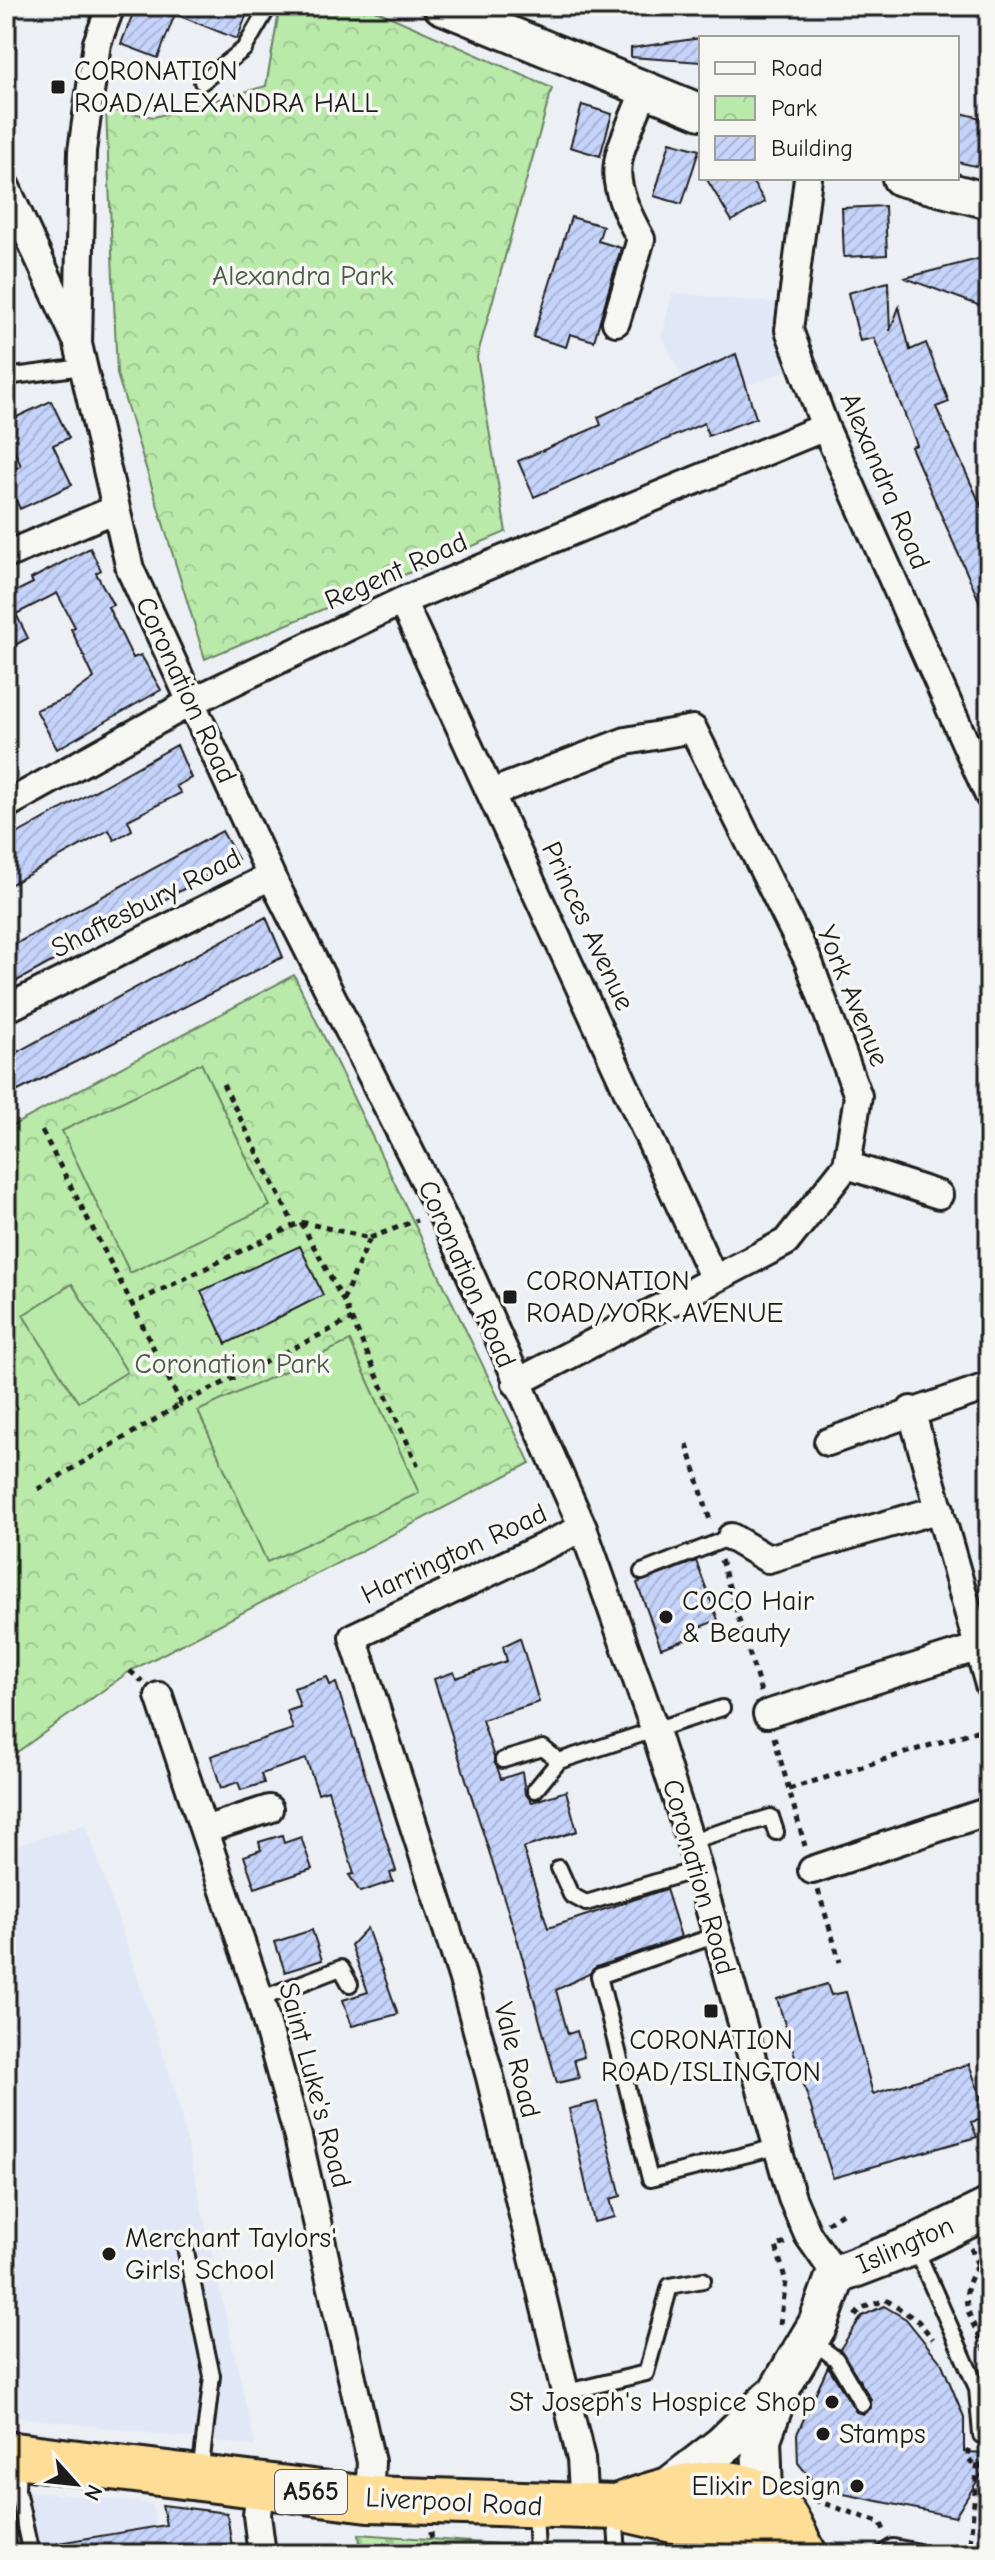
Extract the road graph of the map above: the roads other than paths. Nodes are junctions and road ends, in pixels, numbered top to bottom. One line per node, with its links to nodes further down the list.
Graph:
1 (111, 6): 12 (street, Coronation Road)
2 (269, 6): 4 (lane)
3 (441, 6): 5 (street)
4 (202, 82)
5 (645, 89): 6 (street); 11 (street)
6 (699, 111)
7 (808, 180): 14 (street, Alexandra Road)
8 (908, 180): 10 (street)
9 (6, 187): 12 (street)
10 (989, 201)
11 (616, 322)
12 (80, 355): 13 (lane); 15 (street, Coronation Road)
13 (6, 377)
14 (825, 427): 17 (street, Regent Road); 20 (street, Alexandra Road)
15 (116, 509): 16 (street); 18 (street, Coronation Road)
16 (6, 555)
17 (402, 601): 18 (street, Regent Road); 19 (street, Princes Avenue)
18 (191, 702): 21 (street, Regent Road); 22 (street, Coronation Road)
19 (491, 793): 24 (street, York Avenue); 26 (street, Princes Avenue)
20 (989, 796)
21 (6, 805)
22 (271, 876): 23 (street, Shaftesbury Road); 27 (street, Coronation Road)
23 (6, 1009)
24 (847, 1165): 25 (street); 26 (street, York Avenue)
25 (939, 1195)
26 (714, 1279): 27 (street, York Avenue)
27 (516, 1383): 32 (street, Coronation Road)
28 (989, 1386): 29 (street)
29 (911, 1410): 30 (street); 31 (street)
30 (828, 1442)
31 (940, 1509): 33 (street); 36 (street)
32 (583, 1528): 35 (street, Harrington Road); 41 (street, Coronation Road)
33 (731, 1537): 34 (lane)
34 (642, 1572)
35 (353, 1637): 64 (street, Vale Road)
36 (979, 1647): 37 (street); 40 (street)
37 (989, 1685)
38 (159, 1696): 47 (street, Saint Luke's Road)
39 (722, 1708): 41 (lane)
40 (767, 1714)
41 (655, 1731): 43 (lane); 49 (street, Coronation Road)
42 (503, 1760): 43 (lane)
43 (559, 1761): 44 (lane)
44 (535, 1790)
45 (269, 1809): 47 (street)
46 (989, 1811): 52 (street)
47 (204, 1830): 55 (street, Saint Luke's Road)
48 (776, 1832): 49 (lane)
49 (690, 1841): 51 (street, Coronation Road)
50 (559, 1868): 51 (lane)
51 (699, 1869): 53 (street, Coronation Road)
52 (812, 1870)
53 (717, 1935): 56 (street, Coronation Road); 56 (lane)
54 (350, 1984): 55 (lane)
55 (260, 1999): 72 (street, Saint Luke's Road)
56 (776, 2147): 60 (street, Coronation Road)
57 (984, 2216): 58 (main road, Islington)
58 (914, 2245): 60 (main road, Islington); 66 (lane)
59 (185, 2247): 68 (lane)
60 (836, 2275): 62 (main road)
61 (703, 2280): 64 (lane)
62 (806, 2343): 63 (main road); 65 (lane)
63 (779, 2390): 70 (main road); 71 (main road)
64 (563, 2393): 74 (street, Vale Road)
65 (862, 2404)
66 (989, 2436)
67 (12, 2454): 68 (highway, Liverpool Road / A565); 77 (lane)
68 (200, 2479): 69 (highway, Liverpool Road / A565)
69 (260, 2487): 72 (highway, Liverpool Road / A565); 78 (street)
70 (668, 2488): 71 (highway, Liverpool Road / A565); 74 (highway, Liverpool Road / A565)
71 (763, 2495): 75 (highway, A565)
72 (369, 2499): 73 (highway, Liverpool Road / A565)
73 (535, 2506): 74 (highway, Liverpool Road / A565); 79 (lane)
74 (605, 2507): 75 (highway, Liverpool Road / A565); 80 (lane)
75 (780, 2549)
76 (890, 2552): 81 (street)
77 (31, 2554)
78 (262, 2554)
79 (537, 2554)
80 (618, 2554)
81 (914, 2554)

